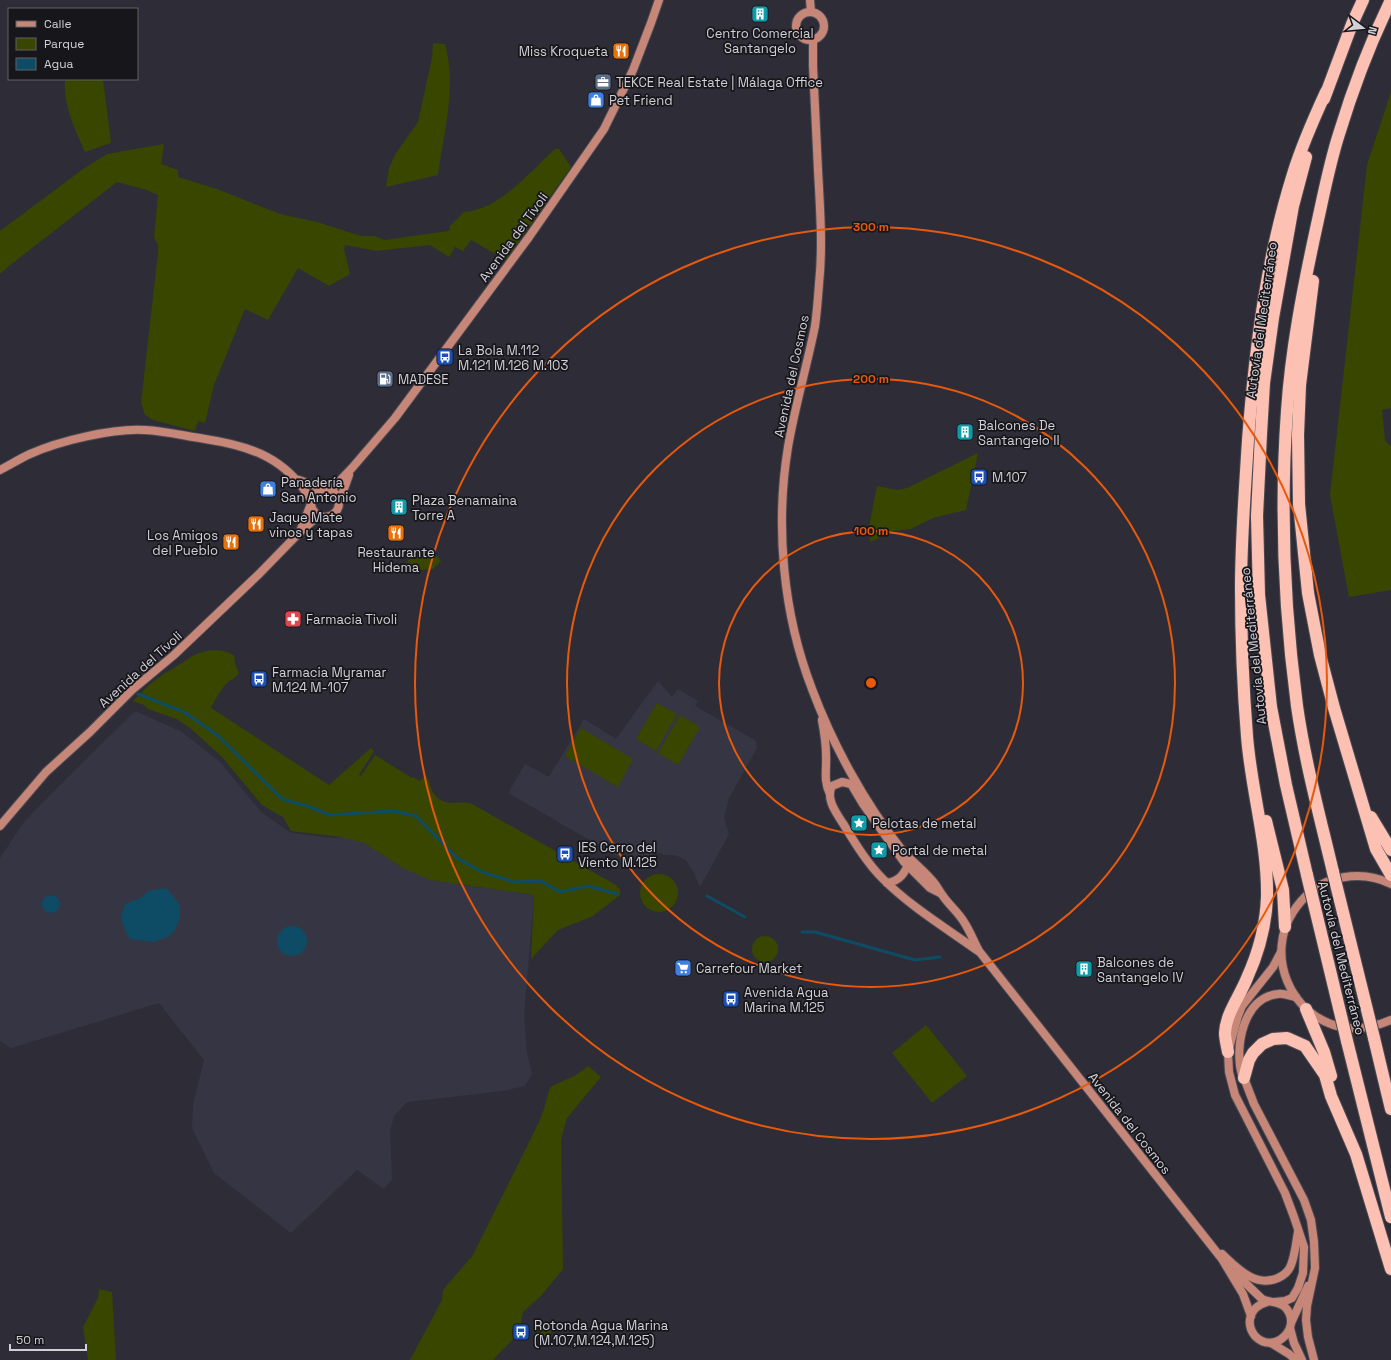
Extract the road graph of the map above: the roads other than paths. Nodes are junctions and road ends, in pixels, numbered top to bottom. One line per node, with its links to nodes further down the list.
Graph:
1 (659, 0): 9 (street, Avenida del Tívoli)
2 (810, 0): 5 (street)
3 (1363, 0): 7 (highway, Autovía del Mediterráneo)
4 (1391, 0): 8 (highway, Autovía del Mediterráneo)
5 (811, 12): 6 (street); 6 (street)
6 (813, 39): 18 (street, Avenida del Cosmos)
7 (1326, 92): 17 (highway); 37 (highway, Autovía del Mediterráneo, bridge)
8 (1322, 201): 20 (highway); 35 (highway, Autovía del Mediterráneo, bridge)
9 (352, 468): 12 (street, Avenida del Tívoli); 13 (street, Avenida del Tívoli)
10 (0, 470): 11 (street)
11 (297, 479): 12 (street); 14 (street)
12 (327, 489): 13 (street); 14 (street)
13 (340, 500): 15 (street)
14 (311, 502): 15 (street); 16 (street, Avenida del Tívoli)
15 (318, 516): 16 (street, Avenida del Tívoli)
16 (299, 533): 21 (street, Avenida del Tívoli)
17 (1244, 686): 27 (highway); 33 (highway)
18 (821, 713): 19 (street, Avenida del Cosmos); 23 (street, Avenida del Cosmos)
19 (830, 794): 23 (street); 25 (street, Avenida del Cosmos)
20 (1362, 801): 22 (highway); 24 (highway)
21 (0, 826)
22 (1391, 850)
23 (909, 862): 25 (street); 28 (street, Avenida del Cosmos)
24 (1391, 875)
25 (887, 883): 28 (street, Avenida del Cosmos)
26 (1391, 884): 27 (street)
27 (1285, 927): 29 (street)
28 (979, 951): 39 (street, Avenida del Cosmos)
29 (1281, 952): 30 (street); 33 (street)
30 (1296, 998): 31 (street); 34 (street)
31 (1306, 1009): 32 (street); 36 (highway)
32 (1391, 1020)
33 (1228, 1052): 38 (street)
34 (1244, 1078): 36 (highway); 42 (street)
35 (1391, 1109)
36 (1356, 1154): 41 (highway)
37 (1391, 1217)
38 (1298, 1231): 39 (street); 43 (street)
39 (1209, 1243): 40 (street, Avenida del Cosmos)
40 (1222, 1259): 43 (street); 44 (street, Avenida del Cosmos)
41 (1391, 1269)
42 (1312, 1278): 45 (street); 49 (street)
43 (1271, 1302): 44 (street); 45 (street)
44 (1251, 1316): 46 (street)
45 (1291, 1325): 46 (street); 48 (street)
46 (1271, 1343): 47 (street)
47 (1296, 1360)
48 (1302, 1360)
49 (1314, 1360)

